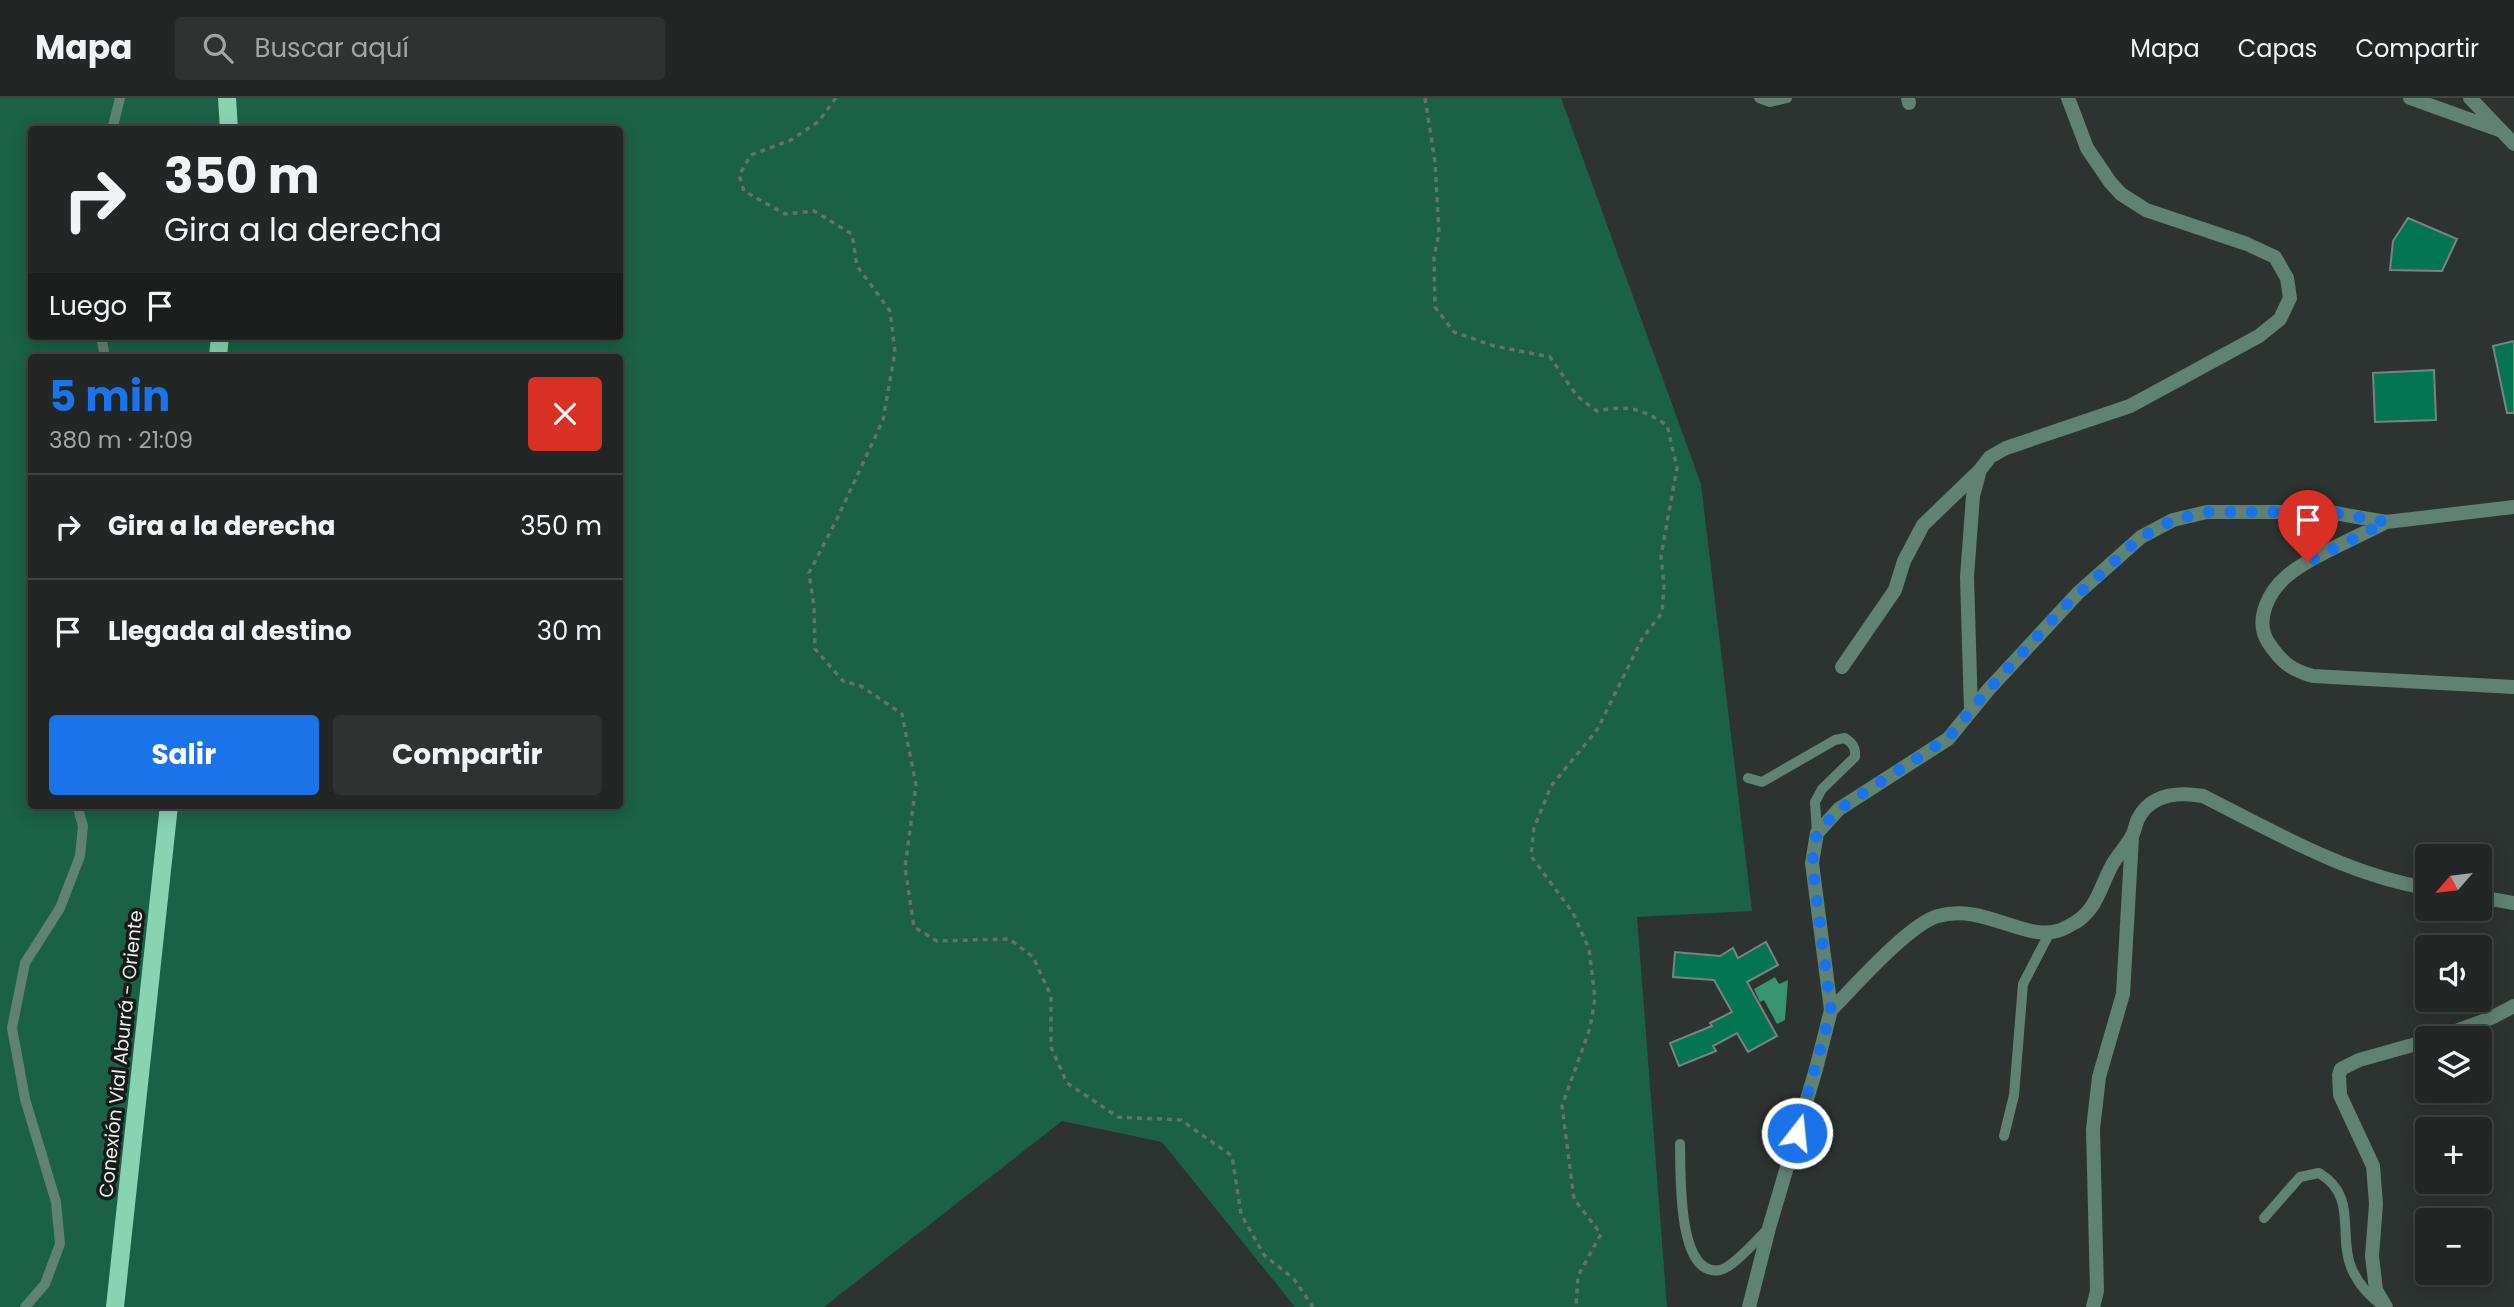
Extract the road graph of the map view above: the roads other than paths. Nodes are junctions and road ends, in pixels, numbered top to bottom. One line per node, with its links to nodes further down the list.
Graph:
1 (120, 98): 8 (lane)
2 (227, 98): 9 (main road)
3 (1759, 98): 4 (lane)
4 (1787, 98)
5 (2068, 98): 12 (street)
6 (2410, 98): 10 (street)
7 (2470, 98): 10 (street)
8 (113, 126)
9 (229, 126)
10 (2499, 130): 11 (street)
11 (2514, 144)
12 (1980, 470): 15 (street); 17 (street)
13 (2514, 507): 14 (street)
14 (2386, 522): 16 (street); 17 (street)
15 (1842, 667)
16 (2514, 687)
17 (1971, 711): 21 (street)
18 (1748, 778): 21 (lane)
19 (78, 809): 35 (lane)
20 (169, 809): 36 (main road, Conexión Vial Aburrá - Oriente)
21 (1817, 833): 28 (street)
22 (2132, 835): 23 (street); 26 (street); 38 (street)
23 (2415, 886)
24 (2492, 899): 25 (street)
25 (2514, 903)
26 (2050, 932): 28 (street); 31 (lane)
27 (2514, 1006): 29 (street)
28 (1831, 1010): 34 (street)
29 (2469, 1026)
30 (2415, 1044): 39 (street)
31 (2004, 1136)
32 (1679, 1144): 34 (lane)
33 (2264, 1218): 39 (lane)
34 (1769, 1228): 37 (street)
35 (25, 1307)
36 (115, 1307)
37 (1749, 1307)
38 (2093, 1307)
39 (2385, 1307)

